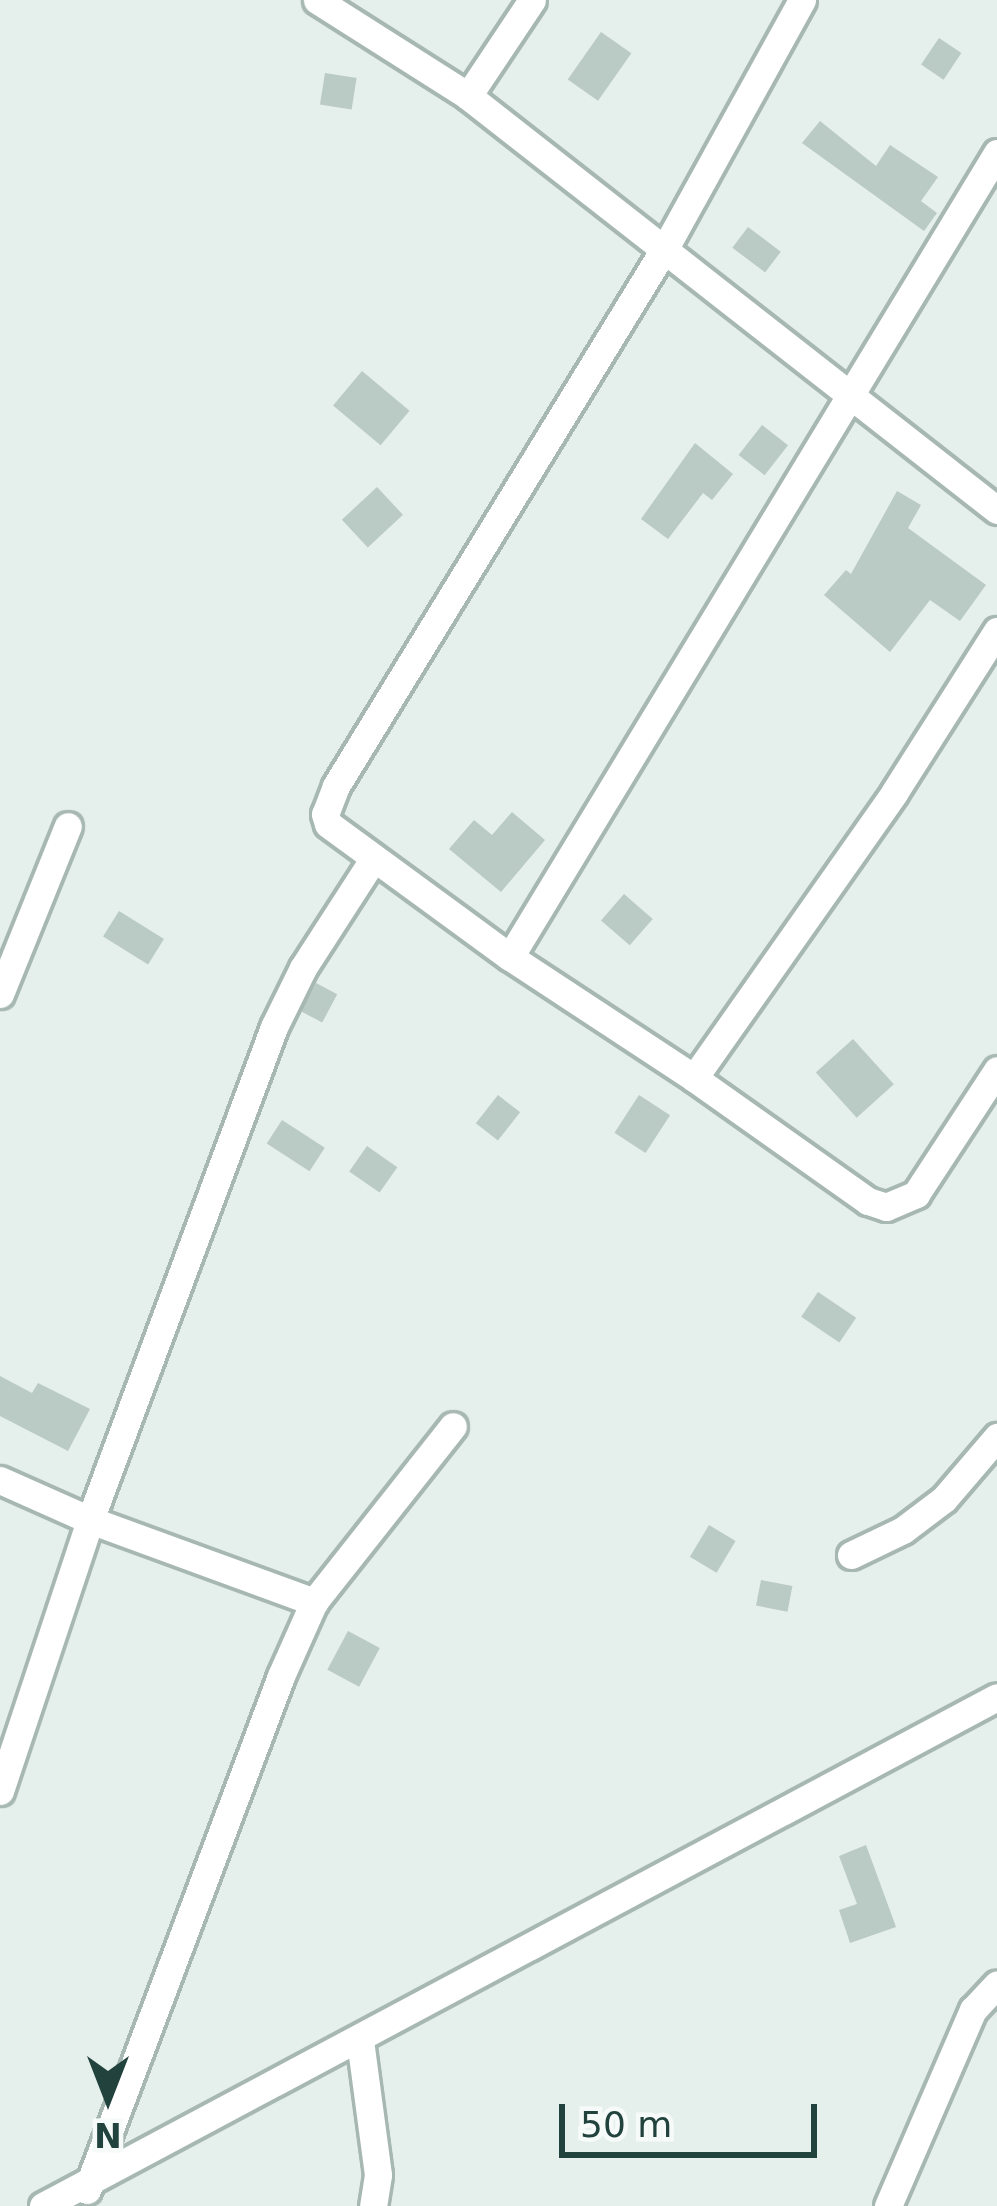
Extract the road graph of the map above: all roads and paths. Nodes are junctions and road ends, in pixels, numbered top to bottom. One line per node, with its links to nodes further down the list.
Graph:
1 (317, 0): 4 (street)
2 (532, 0): 4 (street)
3 (802, 0): 6 (street)
4 (467, 96): 6 (street)
5 (997, 153): 7 (street)
6 (666, 246): 7 (street); 11 (street)
7 (848, 393): 8 (street); 12 (street)
8 (997, 510)
9 (997, 631): 15 (street)
10 (68, 826): 13 (street)
11 (371, 861): 12 (street); 19 (street)
12 (510, 958): 15 (street)
13 (0, 994)
14 (997, 1070): 15 (street)
15 (694, 1078)
16 (453, 1426): 21 (street)
17 (997, 1437): 20 (street)
18 (0, 1480): 19 (street)
19 (90, 1520): 21 (street); 23 (street)
20 (851, 1555)
21 (314, 1602): 26 (street)
22 (997, 1697): 25 (street)
23 (0, 1791)
24 (997, 1984): 29 (street)
25 (360, 2039): 26 (street); 28 (street)
26 (85, 2195): 27 (street)
27 (44, 2206)
28 (373, 2206)
29 (888, 2206)

